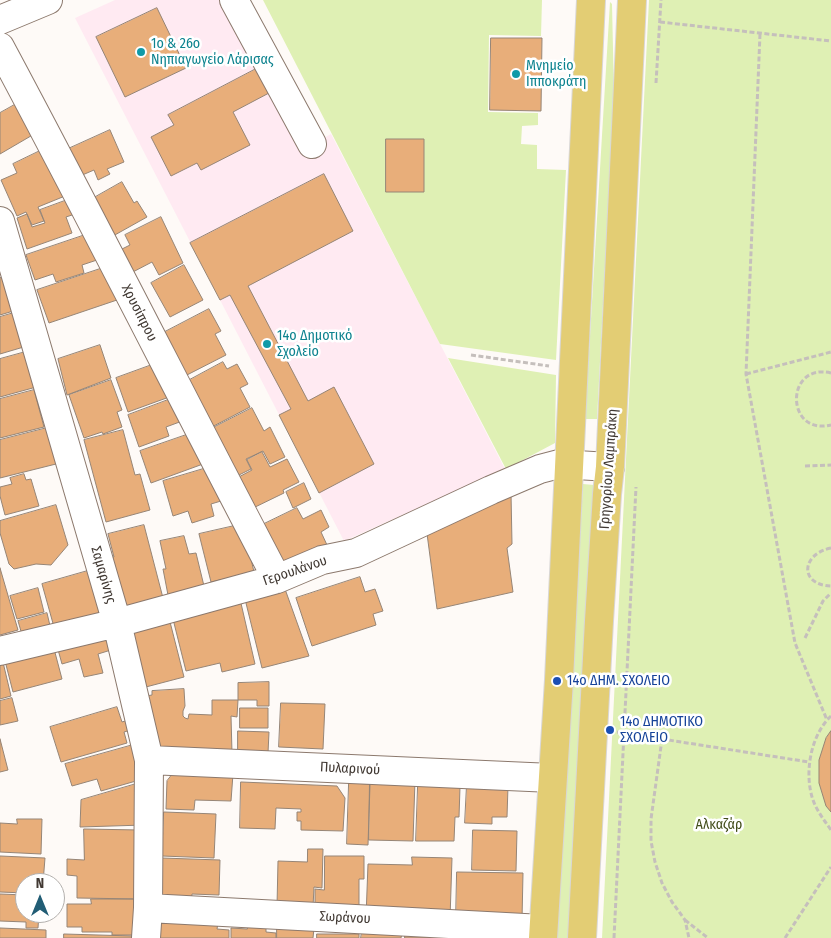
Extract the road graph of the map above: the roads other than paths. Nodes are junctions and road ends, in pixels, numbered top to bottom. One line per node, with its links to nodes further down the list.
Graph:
1 (48, 0): 5 (street)
2 (234, 0): 7 (street)
3 (591, 0): 9 (main road)
4 (632, 0): 10 (main road, Γρηγορίου Λαμπράκη)
5 (0, 20)
6 (0, 47): 11 (street, Χρυσίπpου)
7 (312, 144)
8 (0, 221): 12 (street, Σαμαρίνης)
9 (568, 464): 10 (street, Γερουλάνου); 11 (street, Γερουλάνου); 15 (main road)
10 (610, 466): 19 (main road, Γρηγορίου Λαμπράκη)
11 (277, 579): 12 (street, Γερουλάνου)
12 (117, 623): 13 (street, Γερουλάνου); 14 (street, Σαμαρίνης)
13 (0, 651)
14 (149, 760): 15 (street, Πυλαρινού); 16 (street, Σαμαρίνης)
15 (552, 778): 17 (main road)
16 (148, 908): 17 (street, Σωράνου); 18 (street, Σαμαρίνης)
17 (543, 933)
18 (146, 938)
19 (582, 938)

